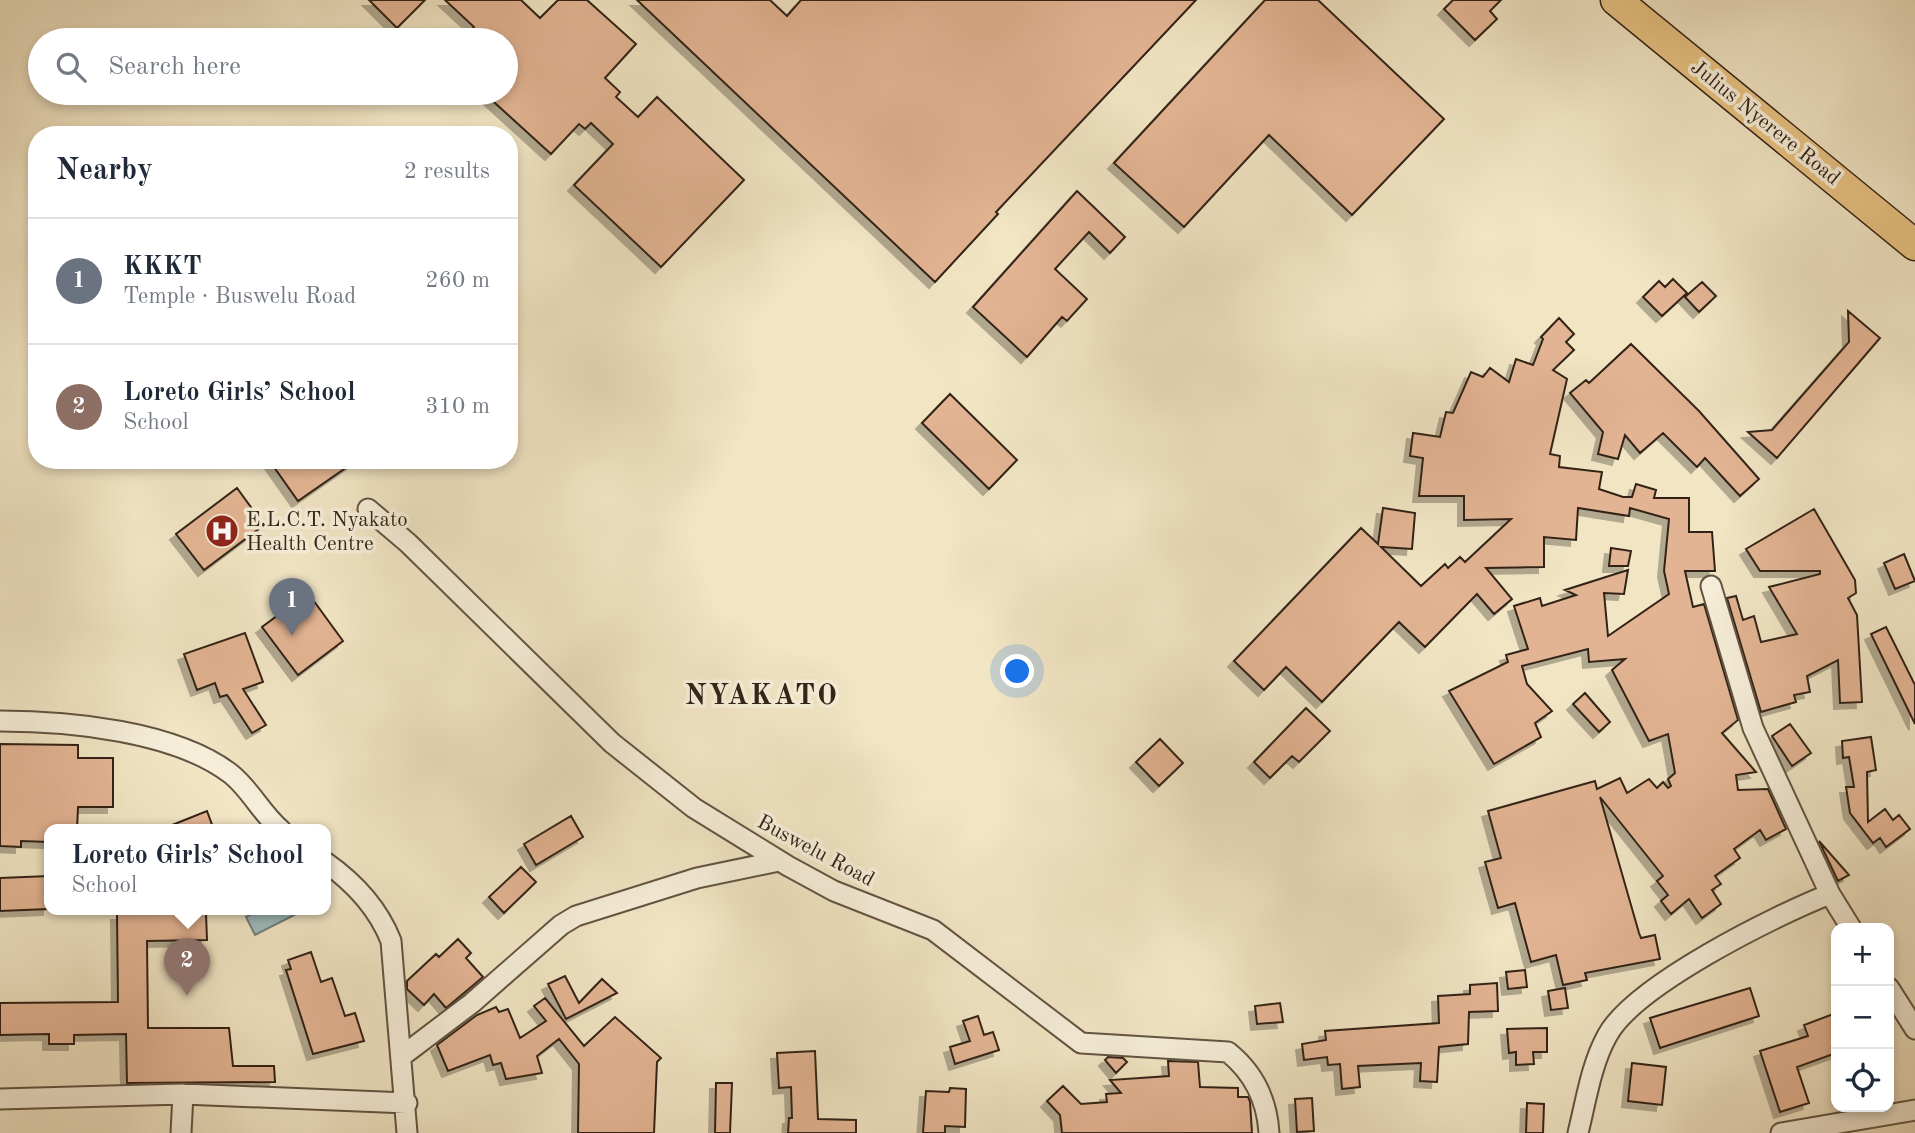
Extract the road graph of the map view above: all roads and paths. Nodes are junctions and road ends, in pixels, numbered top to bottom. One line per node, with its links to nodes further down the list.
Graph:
1 (1616, 0): 2 (highway, Julius Nyerere Road)
2 (1915, 245)
3 (368, 509): 7 (street, Buswelu Road)
4 (1711, 586): 9 (street)
5 (0, 721): 6 (street)
6 (276, 824)
7 (779, 861): 13 (street); 21 (street, Buswelu Road)
8 (331, 867): 13 (street)
9 (1830, 894): 10 (street); 22 (street)
10 (1849, 923)
11 (1894, 996): 12 (street)
12 (1915, 1029)
13 (402, 1056): 16 (street)
14 (183, 1094): 15 (street); 16 (street); 18 (street)
15 (0, 1099)
16 (407, 1102): 20 (street)
17 (1915, 1110): 23 (street)
18 (180, 1133): 19 (street)
19 (200, 1133)
20 (407, 1133)
21 (1269, 1133)
22 (1578, 1133)
23 (1780, 1133)

